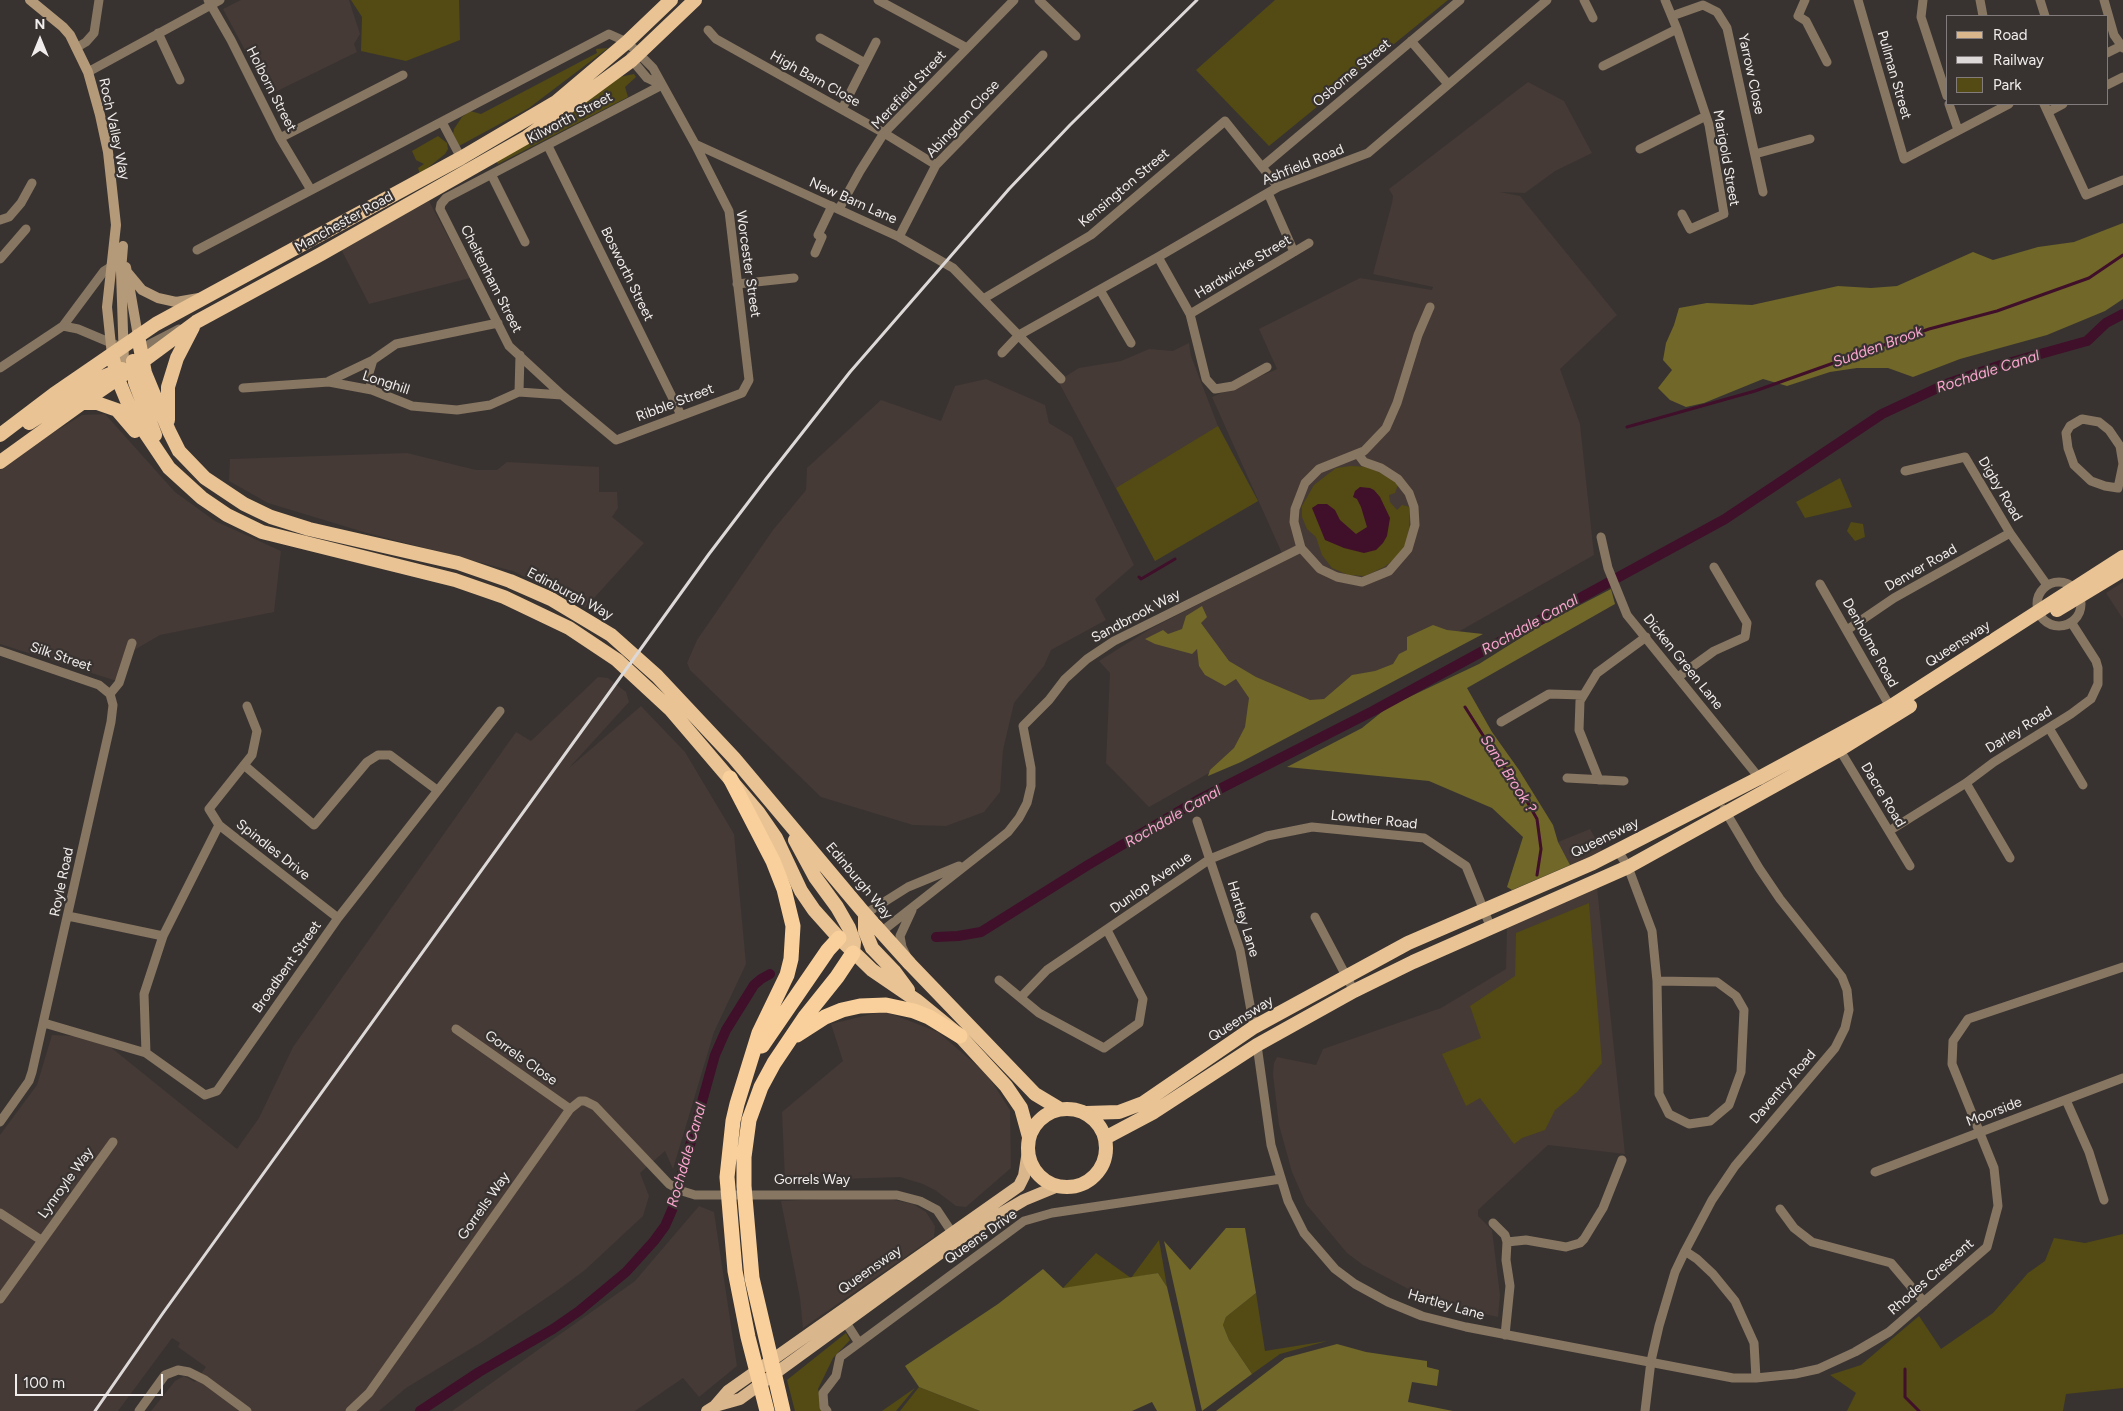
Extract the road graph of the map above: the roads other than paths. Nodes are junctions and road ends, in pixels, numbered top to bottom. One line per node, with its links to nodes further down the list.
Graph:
1 (30, 0): 33 (main road, Roch Valley Way)
2 (99, 0): 33 (street)
3 (220, 0): 19 (street)
4 (671, 0): 30 (highway, Manchester Road)
5 (695, 0): 37 (highway, Manchester Road)
6 (878, 0): 34 (street)
7 (1014, 0): 34 (street, Merefield Street)
8 (1039, 0): 27 (street)
9 (1460, 0): 29 (street, Osborne Street)
10 (1546, 0): 45 (street, Ashfield Road)
11 (1584, 0): 23 (street)
12 (1665, 0): 22 (street, Marigold Street)
13 (1805, 0): 38 (street)
14 (1858, 0): 56 (street, Pullman Street)
15 (1924, 0): 48 (street)
16 (1980, 0): 20 (street)
17 (2040, 0): 21 (street)
18 (2104, 0): 32 (street)
19 (209, 2): 26 (street); 58 (street, Holborn Street)
20 (1983, 15)
21 (2044, 15)
22 (1672, 16): 25 (street, Marigold Street); 63 (street, Yarrow Close)
23 (1593, 18)
24 (708, 30): 53 (street, High Barn Close)
25 (1677, 30): 40 (street); 54 (street, Marigold Street)
26 (158, 33): 41 (street); 44 (street)
27 (1076, 36)
28 (820, 38): 39 (street)
29 (1411, 41): 45 (street); 66 (street, Osborne Street)
30 (627, 42): 37 (street); 55 (street); 64 (highway, Manchester Road)
31 (876, 42): 39 (street)
32 (2122, 47): 35 (street)
33 (76, 48): 41 (main road, Roch Valley Way)
34 (967, 48): 57 (street, Merefield Street)
35 (2108, 53)
36 (1043, 55): 65 (street, Abingdon Close)
37 (636, 57): 47 (street); 95 (highway, Manchester Road)
38 (1827, 62)
39 (865, 63): 53 (street)
40 (1603, 66)
41 (88, 72): 77 (main road, Roch Valley Way)
42 (403, 75): 58 (street)
43 (2123, 76): 46 (street)
44 (180, 80)
45 (1448, 84): 70 (street, Ashfield Road)
46 (2108, 84)
47 (662, 85): 60 (street); 61 (street, Kilworth Street)
48 (1946, 93)
49 (1949, 105): 56 (street)
50 (2006, 105): 56 (street)
51 (2059, 105): 52 (street)
52 (2046, 108): 68 (street)
53 (842, 109): 57 (street, High Barn Close)
54 (1706, 116): 62 (street); 75 (street, Marigold Street)
55 (442, 122): 64 (street); 71 (street)
56 (1958, 130)
57 (884, 133): 65 (street, High Barn Close); 74 (street, Merefield Street)
58 (280, 138): 71 (street, Holborn Street)
59 (1810, 139): 63 (street)
60 (695, 144): 74 (street, New Barn Lane); 89 (street, Worcester Street)
61 (548, 146): 67 (street, Kilworth Street); 115 (street, Bosworth Street)
62 (1640, 149)
63 (1755, 154): 72 (street, Yarrow Close)
64 (461, 158): 91 (highway, Manchester Road)
65 (936, 165): 79 (street, Abingdon Close)
66 (1262, 167): 70 (street); 92 (street, Kensington Street)
67 (492, 176): 80 (street); 96 (street, Cheltenham Street)
68 (2123, 180)
69 (32, 183): 76 (street)
70 (1278, 187): 73 (street, Ashfield Road)
71 (311, 190): 82 (street)
72 (1763, 192)
73 (1268, 193): 83 (street); 85 (street, Ashfield Road)
74 (835, 208): 79 (street, New Barn Lane); 84 (street, Merefield Street)
75 (1682, 214)
76 (0, 220)
77 (116, 225): 87 (main road); 87 (main road)
78 (26, 229): 86 (street)
79 (899, 237): 92 (street, New Barn Lane)
80 (525, 242)
81 (1309, 243): 83 (street, Hardwicke Street)
82 (197, 250)
83 (1294, 252): 94 (street, Hardwicke Street)
84 (815, 253)
85 (1158, 257): 90 (street, Ashfield Road); 94 (street)
86 (0, 259)
87 (121, 267): 91 (main road); 97 (street); 100 (main road); 100 (main road)
88 (794, 278): 89 (street)
89 (737, 284): 112 (street, Worcester Street)
90 (1100, 290): 98 (street, Ashfield Road); 99 (street)
91 (211, 296): 100 (highway, Manchester Road)
92 (982, 299): 98 (street, New Barn Lane)
93 (1430, 307): 120 (street)
94 (1190, 314): 104 (street)
95 (196, 322): 100 (street); 106 (highway, Manchester Road); 116 (highway)
96 (498, 323): 102 (street, Cheltenham Street); 103 (street)
97 (63, 326): 100 (street); 105 (street)
98 (1019, 334): 101 (street, Ashfield Road); 107 (street, New Barn Lane)
99 (1131, 343)
100 (126, 346): 106 (highway, Edinburgh Way); 106 (highway, Edinburgh Way); 117 (highway, Manchester Road)
101 (1002, 353)
102 (520, 355): 111 (street); 113 (street, Cheltenham Street)
103 (373, 360): 108 (street); 110 (street)
104 (1267, 367)
105 (0, 368)
106 (129, 370): 114 (highway, Manchester Road); 116 (highway, Edinburgh Way); 118 (highway); 122 (highway, Edinburgh Way); 124 (highway, Edinburgh Way)
107 (1061, 379)
108 (329, 382): 109 (street, Longhill); 110 (street, Longhill)
109 (243, 388)
110 (372, 390): 111 (street, Longhill)
111 (519, 392): 113 (street)
112 (742, 392): 115 (street, Ribble Street)
113 (562, 394): 119 (street, Cheltenham Street)
114 (82, 403): 121 (highway, Manchester Road); 122 (highway)
115 (681, 415): 119 (street, Ribble Street)
116 (169, 431): 161 (highway, Edinburgh Way)
117 (0, 435)
118 (0, 440)
119 (616, 440)
120 (1358, 454): 128 (street); 128 (street)
121 (0, 462)
122 (169, 468): 124 (highway, Edinburgh Way)
123 (1905, 471): 126 (street, Digby Road)
124 (189, 487): 151 (highway, Edinburgh Way)
125 (2121, 492): 125 (street)
126 (2010, 533): 133 (street, Digby Road); 137 (street, Denver Road)
127 (1601, 537): 138 (street, Dicken Green Lane)
128 (1301, 548): 168 (street, Sandbrook Way)
129 (2123, 557): 134 (highway, Queensway)
130 (1714, 566): 141 (street)
131 (2123, 570): 134 (highway, Queensway)
132 (1820, 584): 137 (street, Denholme Road)
133 (2047, 585): 134 (street); 135 (street)
134 (2077, 592): 135 (highway, Queensway); 136 (street)
135 (2041, 615): 136 (street); 146 (highway, Queensway)
136 (2071, 622): 148 (street, Darley Road)
137 (1847, 630): 146 (street, Denholme Road)
138 (1646, 637): 141 (street, Dicken Green Lane); 143 (street)
139 (132, 643): 142 (street)
140 (0, 650): 142 (street, Silk Street)
141 (1678, 677): 153 (street, Dicken Green Lane)
142 (110, 694): 174 (street, Royle Road)
143 (1583, 695): 147 (street); 154 (street)
144 (247, 706): 150 (street)
145 (500, 711): 158 (street, Broadbent Street)
146 (1893, 712): 149 (highway, Queensway)
147 (1502, 722)
148 (2049, 728): 156 (street, Darley Road); 157 (street)
149 (1836, 743): 153 (highway, Queensway); 159 (highway, Queensway); 164 (street, Dacre Road)
150 (244, 765): 158 (street); 163 (street)
151 (730, 778): 180 (highway, Edinburgh Way); 199 (highway)
152 (1566, 778): 154 (street)
153 (1760, 778): 159 (street, Dicken Green Lane); 160 (highway, Queensway)
154 (1599, 780): 155 (street)
155 (1624, 781)
156 (1966, 783): 164 (street, Darley Road); 166 (street)
157 (2083, 785)
158 (437, 790): 176 (street, Broadbent Street)
159 (1769, 790): 160 (highway, Queensway)
160 (1722, 805): 165 (highway, Queensway); 170 (highway, Queensway); 221 (street, Daventry Road)
161 (780, 814): 173 (highway, Edinburgh Way); 180 (highway)
162 (1197, 821): 167 (street, Hartley Lane)
163 (219, 825): 176 (street, Spindles Drive); 181 (street, Spindles Drive)
164 (1889, 831): 169 (street, Dacre Road)
165 (1618, 851): 170 (street); 172 (highway, Queensway)
166 (2010, 858)
167 (1210, 859): 172 (street, Lowther Road); 178 (street, Dunlop Avenue); 193 (street, Hartley Lane)
168 (969, 862): 171 (street, Sandbrook Way); 173 (street)
169 (1910, 866)
170 (1628, 867): 177 (highway, Queensway); 188 (street)
171 (915, 905): 179 (street, Sandbrook Way); 184 (street, Sandbrook Way)
172 (1484, 910): 177 (street, Lowther Road); 186 (highway, Queensway)
173 (865, 914): 179 (highway, Edinburgh Way); 180 (highway); 182 (highway)
174 (68, 916): 181 (street); 192 (street, Royle Road)
175 (1315, 917): 186 (street)
176 (338, 918): 198 (street, Broadbent Street)
177 (1491, 928): 189 (highway, Queensway)
178 (1107, 930): 190 (street, Dunlop Avenue); 190 (street, Dunlop Avenue)
179 (881, 932): 182 (highway); 184 (highway, Edinburgh Way)
180 (844, 933): 183 (highway, Edinburgh Way); 199 (highway)
181 (163, 936): 198 (street, Spindles Drive)
182 (868, 941): 183 (highway); 191 (highway)
183 (853, 953): 191 (highway, Edinburgh Way); 196 (highway)
184 (910, 964): 203 (highway, Edinburgh Way)
185 (2123, 967): 206 (street, Rhodes Crescent)
186 (1346, 977): 189 (street); 193 (highway, Queensway)
187 (999, 980): 190 (street, Dunlop Avenue)
188 (1657, 981): 188 (street)
189 (1354, 991): 197 (highway, Queensway)
190 (1021, 998)
191 (916, 1000): 195 (highway, Edinburgh Way)
192 (44, 1023): 198 (street, Broadbent Street); 205 (street, Royle Road)
193 (1254, 1027): 204 (highway, Queensway)
194 (456, 1029): 202 (street, Gorrels Close)
195 (960, 1036): 196 (highway); 209 (highway, Edinburgh Way)
196 (788, 1042): 234 (highway)
197 (1257, 1045): 207 (highway, Queensway); 212 (street, Hartley Lane)
198 (146, 1053)
199 (748, 1068): 233 (highway)
200 (2123, 1078): 201 (street, Moorside)
201 (2066, 1100): 206 (street, Moorside); 214 (street)
202 (570, 1109): 218 (street, Gorrels Way); 232 (street, Gorrells Way)
203 (1060, 1109): 204 (highway); 209 (highway)
204 (1086, 1113): 207 (highway)
205 (0, 1122)
206 (1980, 1132): 211 (street, Moorside); 223 (street, Rhodes Crescent)
207 (1105, 1138): 213 (highway)
208 (113, 1142): 219 (street, Lynroyle Way)
209 (1028, 1144): 213 (highway); 218 (main road, Queensway)
210 (1622, 1160): 220 (street)
211 (1875, 1172)
212 (1281, 1179): 225 (street, Hartley Lane); 226 (street, Queens Drive)
213 (1058, 1186): 218 (main road, Queensway)
214 (2104, 1200)
215 (1780, 1209): 223 (street)
216 (0, 1213): 219 (street, Lynroyle Way)
217 (1493, 1223): 220 (street)
218 (955, 1236): 224 (main road, Queensway)
219 (40, 1240): 222 (street, Lynroyle Way)
220 (1507, 1242): 225 (street)
221 (1685, 1251): 227 (street, Daventry Road); 228 (street)
222 (0, 1299)
223 (1924, 1302): 228 (street, Rhodes Crescent)
224 (842, 1317): 226 (street); 229 (main road, Queensway)
225 (1505, 1335): 227 (street, Hartley Lane)
226 (859, 1343): 235 (street, Queens Drive)
227 (1651, 1361): 228 (street, Rhodes Crescent); 236 (street, Daventry Road)
228 (1756, 1378)
229 (711, 1409)
230 (139, 1411): 231 (street)
231 (247, 1411)
232 (350, 1411)
233 (767, 1411)
234 (783, 1411)
235 (828, 1411)
236 (1645, 1411)

